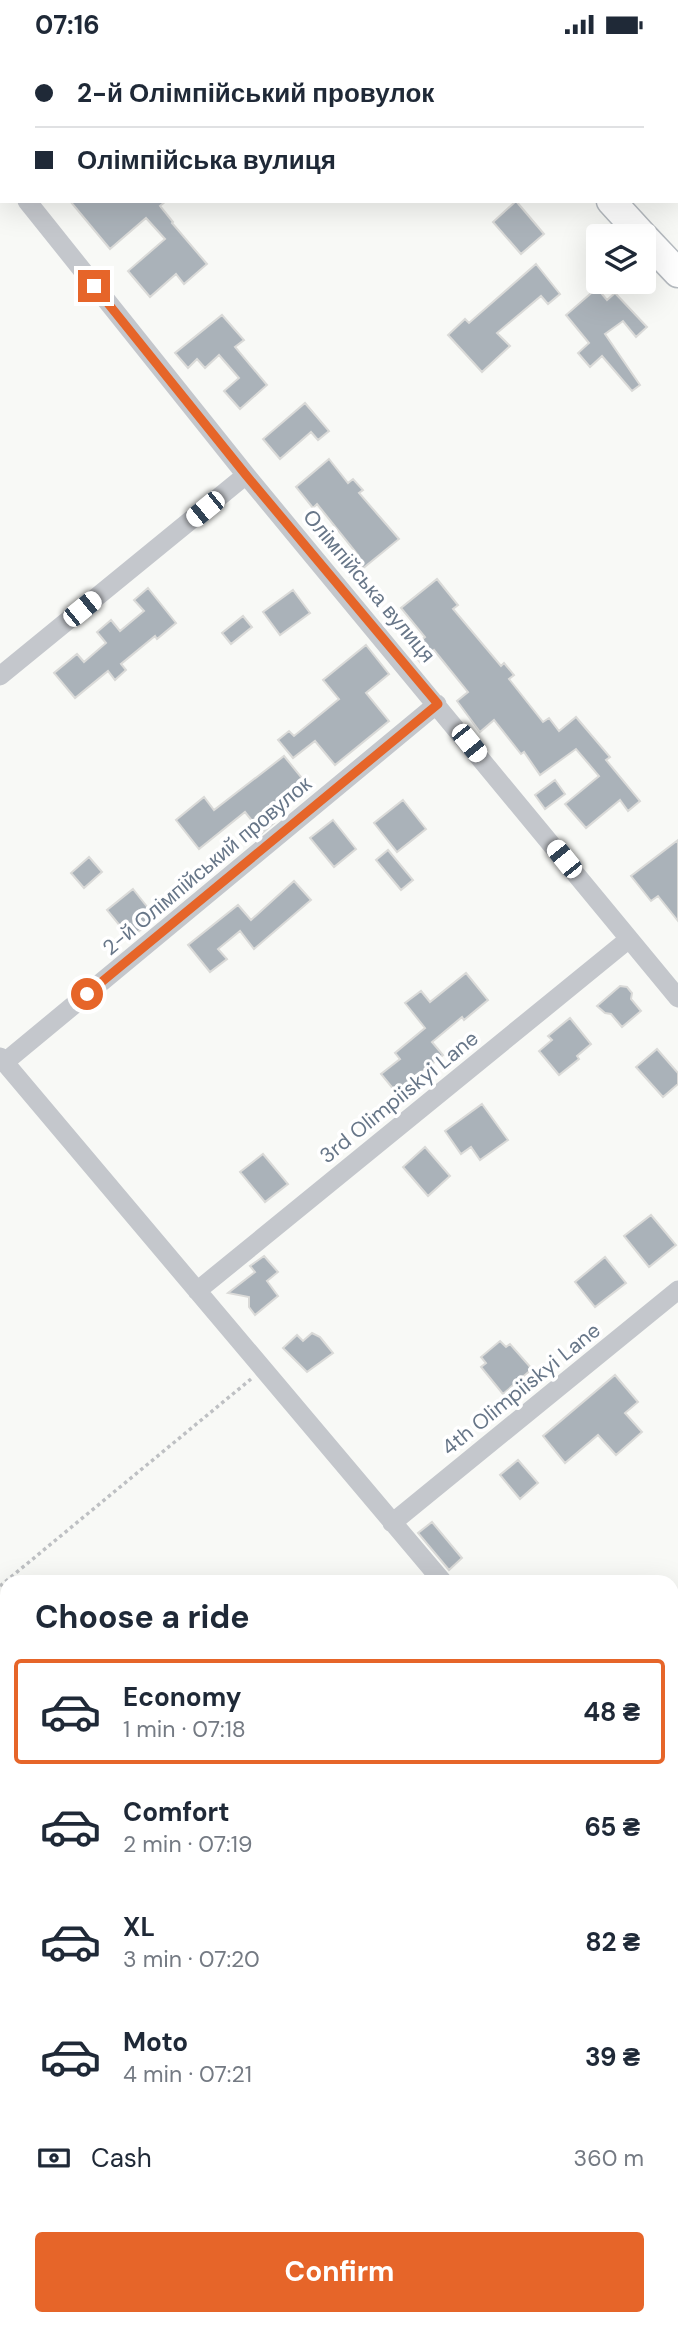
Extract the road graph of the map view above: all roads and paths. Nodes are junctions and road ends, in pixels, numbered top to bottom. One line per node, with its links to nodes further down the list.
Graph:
1 (29, 203): 6 (street, Олімпійська вулиця)
2 (613, 203): 3 (street)
3 (632, 224)
4 (656, 250): 5 (street)
5 (678, 273)
6 (246, 475): 7 (street); 8 (street, Олімпійська вулиця)
7 (0, 676)
8 (438, 704): 9 (street, Олімпійська вулиця); 11 (street, 2-й Олімпійський провулок)
9 (629, 939): 10 (street, Олімпійська вулиця); 13 (street, 3rd Olimpiiskyi Lane)
10 (678, 998)
11 (2, 1059): 13 (street)
12 (678, 1290): 15 (street, 4th Olimpiiskyi Lane)
13 (197, 1291): 14 (street)
14 (263, 1368): 15 (street); 16 (path)
15 (392, 1523): 17 (street)
16 (13, 1575)
17 (437, 1575)

